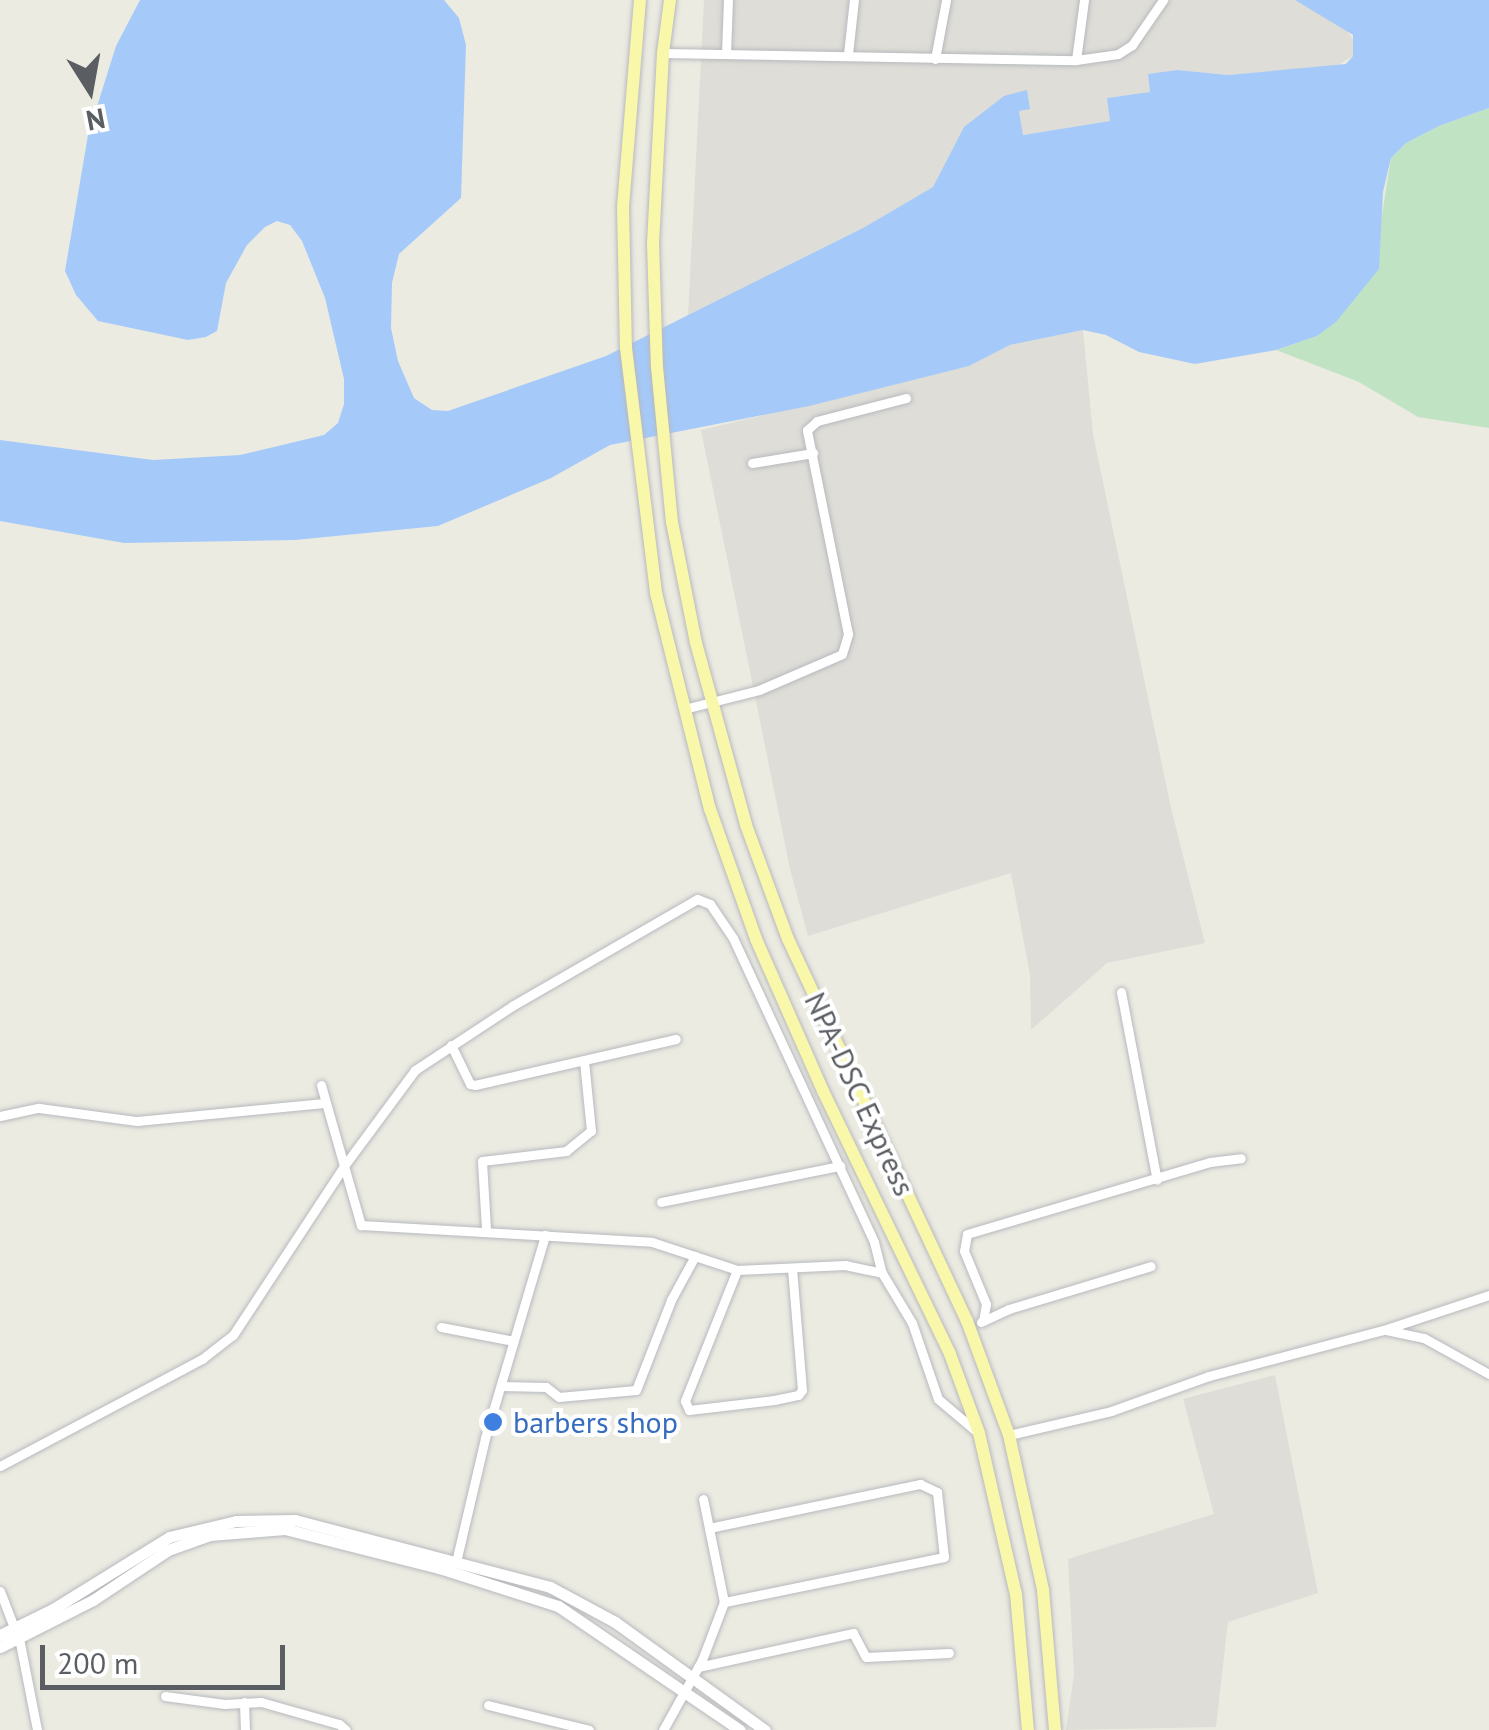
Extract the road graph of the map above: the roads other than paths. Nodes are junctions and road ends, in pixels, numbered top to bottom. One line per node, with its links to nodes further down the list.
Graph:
1 (640, 0): 17 (main road)
2 (670, 0): 8 (main road, NPA-DSC Express)
3 (728, 0): 9 (street)
4 (854, 0): 10 (street)
5 (946, 0): 11 (street)
6 (1084, 0): 12 (street)
7 (1163, 0): 12 (street)
8 (662, 53): 9 (street); 16 (main road, NPA-DSC Express)
9 (726, 54): 10 (street)
10 (848, 54): 11 (street)
11 (935, 59): 12 (street)
12 (1076, 60)
13 (906, 398): 14 (street)
14 (812, 453): 15 (street); 16 (street)
15 (752, 463)
16 (711, 702): 17 (street); 38 (main road, NPA-DSC Express)
17 (684, 710): 44 (main road)
18 (1121, 992): 28 (street)
19 (676, 1039): 21 (street)
20 (451, 1045): 21 (street); 26 (street); 27 (street)
21 (584, 1061): 30 (street)
22 (321, 1085): 23 (street)
23 (324, 1103): 24 (street); 26 (street)
24 (0, 1116)
25 (1240, 1158): 28 (street)
26 (344, 1166): 30 (street); 46 (street)
27 (840, 1166): 29 (street); 36 (street)
28 (1156, 1180): 38 (street)
29 (662, 1202)
30 (486, 1229): 31 (street)
31 (545, 1235): 32 (street); 41 (street)
32 (695, 1256): 35 (street); 43 (street)
33 (1151, 1266): 38 (street)
34 (792, 1268): 35 (street); 35 (street); 36 (street)
35 (737, 1270)
36 (882, 1273): 44 (street)
37 (1489, 1295): 40 (street)
38 (976, 1325): 45 (main road, NPA-DSC Express)
39 (441, 1327): 41 (street)
40 (1384, 1330): 42 (street); 45 (street)
41 (514, 1341): 43 (street)
42 (1489, 1374)
43 (501, 1386): 49 (street)
44 (978, 1433): 68 (main road)
45 (1009, 1435): 69 (main road, NPA-DSC Express)
46 (0, 1466)
47 (703, 1498): 48 (street)
48 (709, 1528): 51 (street); 51 (street)
49 (456, 1562): 52 (main road); 56 (main road)
50 (0, 1591): 52 (street)
51 (724, 1602): 56 (street)
52 (17, 1634): 53 (main road); 54 (main road); 57 (main road); 61 (street)
53 (0, 1635)
54 (0, 1647)
55 (949, 1653): 56 (street)
56 (694, 1672): 57 (street); 67 (main road)
57 (685, 1690): 65 (street); 66 (main road)
58 (165, 1696): 59 (street)
59 (244, 1702): 62 (street); 63 (street)
60 (488, 1705): 64 (street)
61 (37, 1730)
62 (246, 1730)
63 (346, 1730)
64 (589, 1730)
65 (663, 1730)
66 (740, 1730)
67 (765, 1730)
68 (1028, 1730)
69 (1056, 1730)

